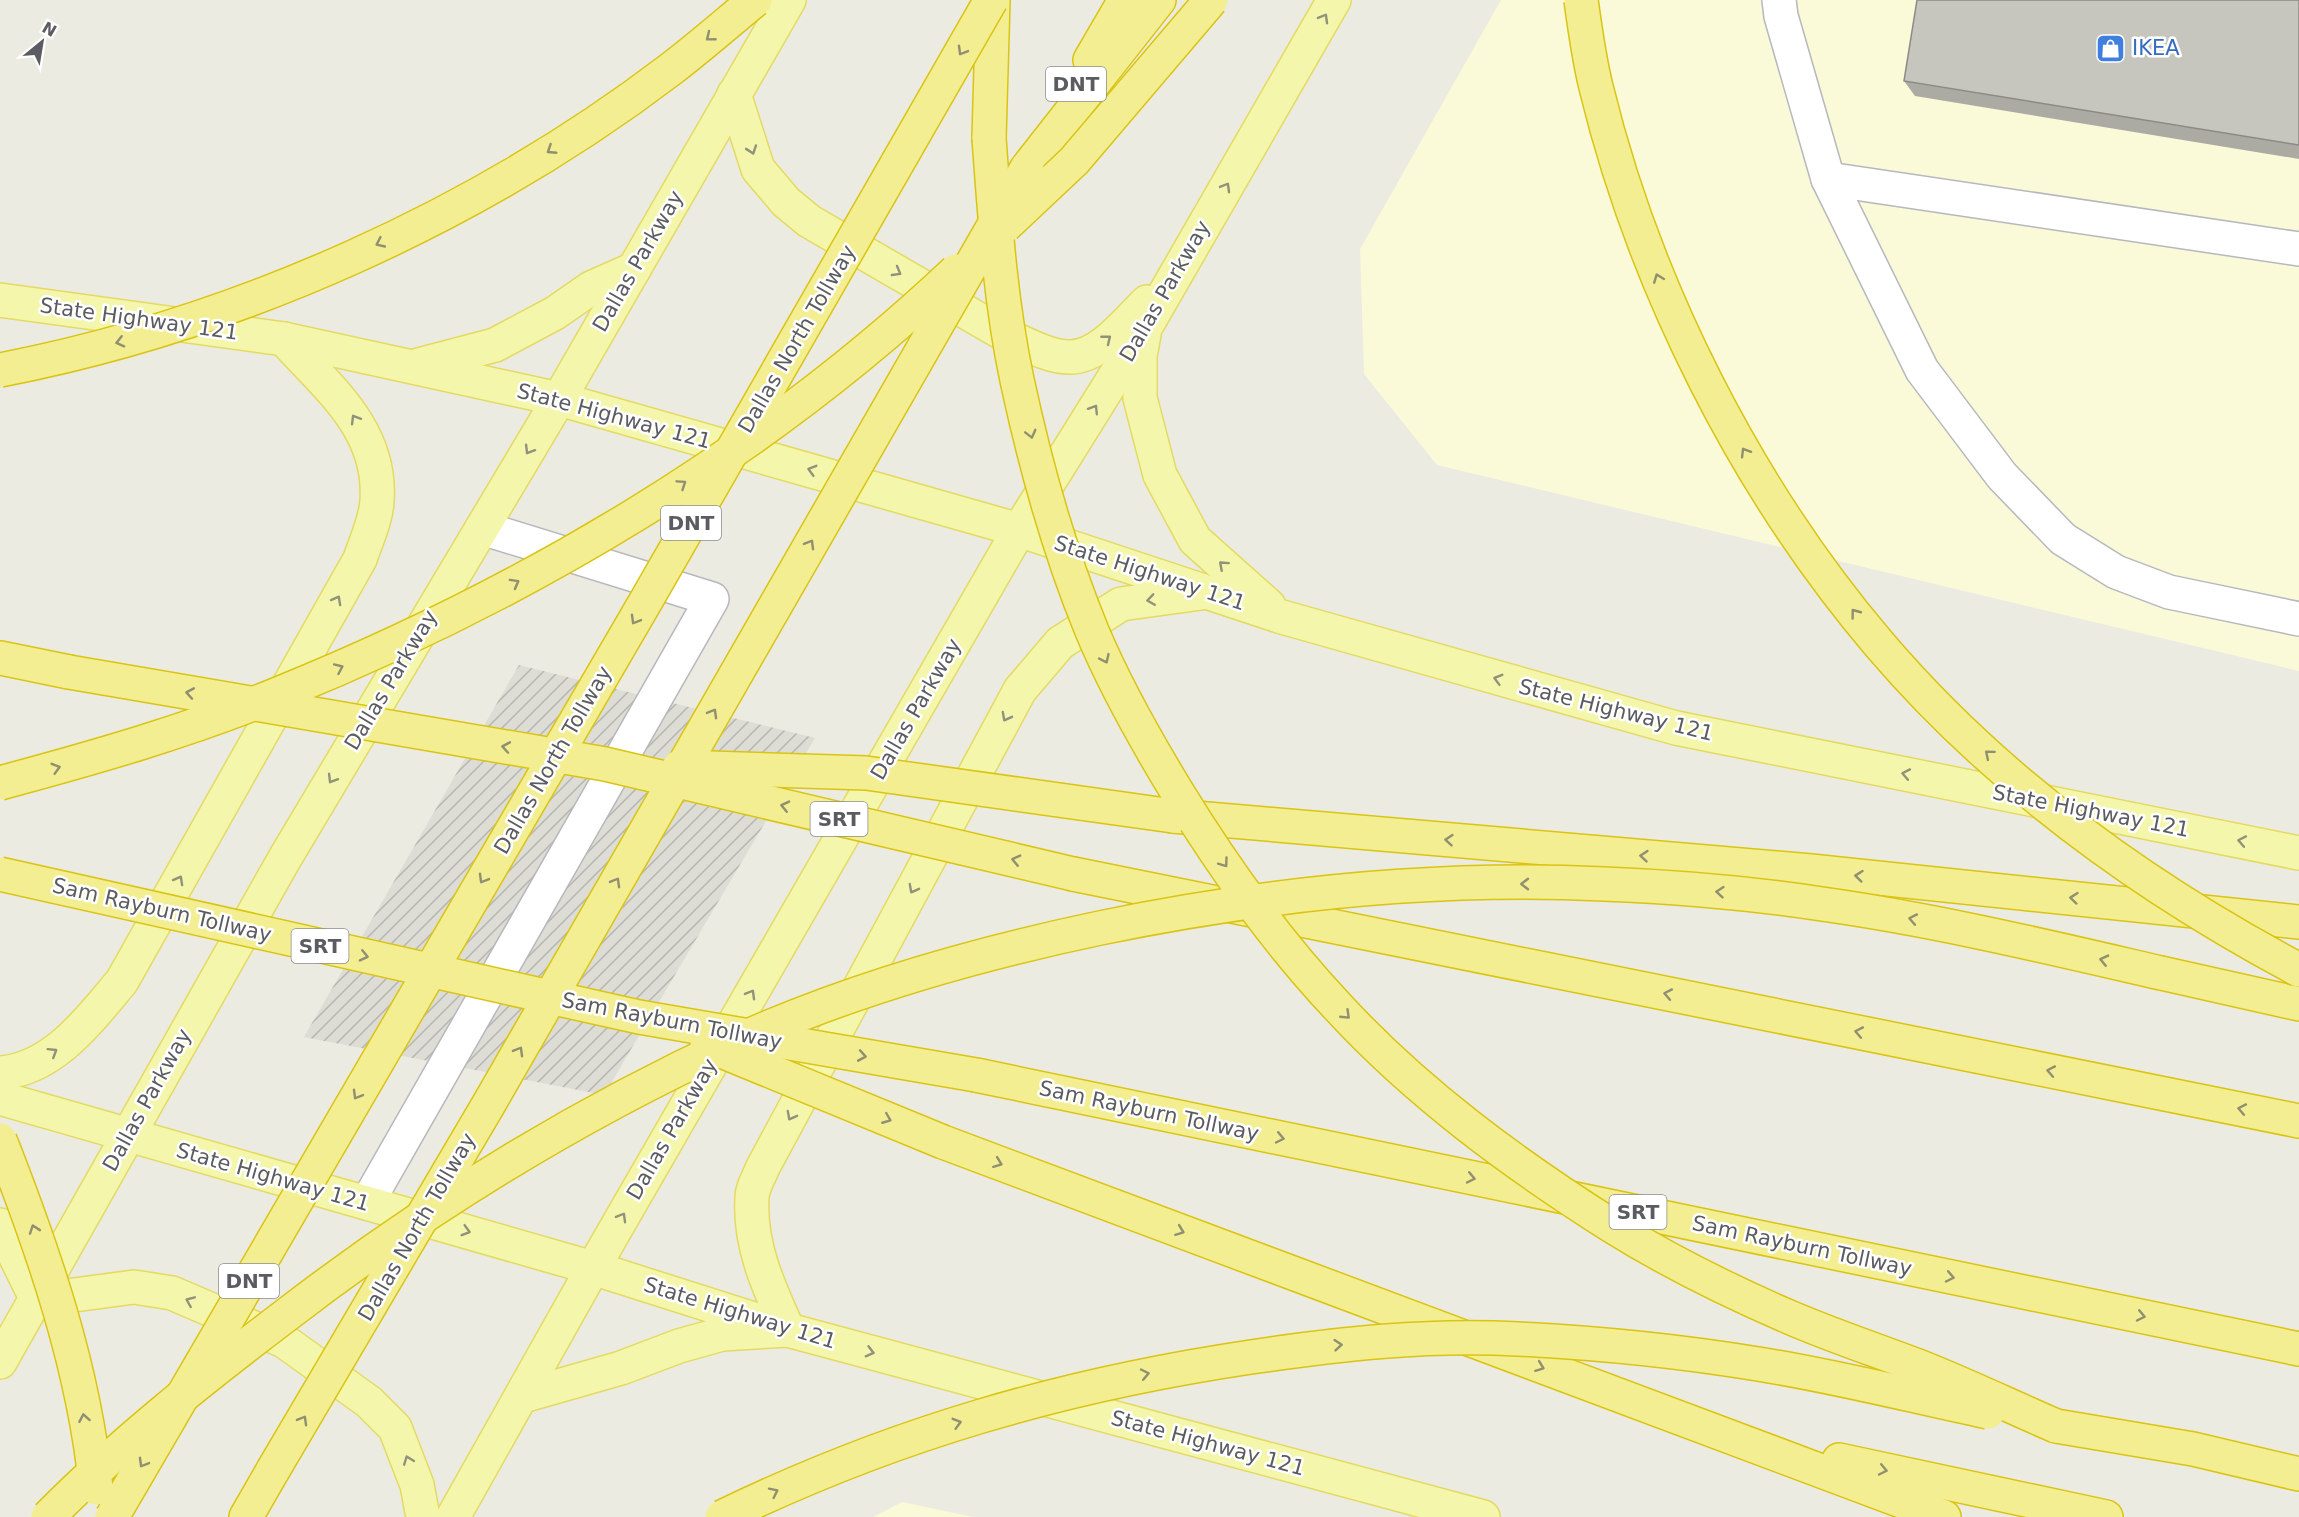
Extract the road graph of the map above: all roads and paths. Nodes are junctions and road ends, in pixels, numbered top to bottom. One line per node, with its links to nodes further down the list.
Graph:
1 (755, 0): 20 (highway, one-way to 20, bridge)
2 (789, 0): 10 (main road, Dallas Parkway)
3 (992, 0): 49 (highway, one-way to 49, bridge); 55 (highway, Dallas North Tollway / DNT, one-way to 55, bridge)
4 (1125, 0): 11 (highway, Dallas North Tollway / DNT)
5 (1159, 0): 11 (highway)
6 (1211, 0): 29 (highway, one-way to 6, bridge)
7 (1334, 0): 15 (main road, Dallas Parkway, one-way to 7)
8 (1581, 0): 33 (highway, one-way to 8, bridge)
9 (1779, 0): 12 (lane)
10 (734, 94): 14 (main road, Dallas Parkway); 15 (main road, one-way to 15)
11 (1027, 168): 51 (highway, Dallas North Tollway / DNT, one-way to 11, bridge)
12 (1828, 180): 13 (lane); 26 (lane)
13 (2299, 249)
14 (634, 269): 19 (main road); 21 (main road, Dallas Parkway)
15 (1173, 277): 17 (main road, Dallas Parkway)
16 (0, 300): 18 (main road, State Highway 121)
17 (1145, 328): 23 (main road, Dallas Parkway, one-way to 17); 25 (main road, one-way to 17)
18 (284, 339): 19 (main road, State Highway 121); 36 (main road, one-way to 18)
19 (411, 367): 21 (main road, State Highway 121)
20 (0, 370)
21 (559, 399): 22 (main road, Dallas Parkway, one-way to 22); 23 (main road, State Highway 121, one-way to 21)
22 (482, 528): 39 (main road, Dallas Parkway, one-way to 39); 41 (lane)
23 (1019, 530): 24 (main road, State Highway 121); 43 (main road, Dallas Parkway, one-way to 23)
24 (1209, 591): 25 (main road, State Highway 121); 45 (main road, one-way to 45)
25 (1282, 618): 30 (main road, State Highway 121, one-way to 25)
26 (2299, 619)
27 (0, 658): 28 (highway, SRT, one-way to 27, bridge)
28 (605, 764): 32 (highway, one-way to 28, bridge); 38 (highway, SRT, one-way to 28, bridge)
29 (0, 783)
30 (2299, 853)
31 (0, 874): 35 (highway, Sam Rayburn Tollway / SRT, one-way to 35, bridge)
32 (2299, 922)
33 (2299, 970)
34 (2299, 1004): 53 (highway, one-way to 53, bridge)
35 (639, 1017): 46 (highway, Sam Rayburn Tollway / SRT, one-way to 46, bridge); 50 (highway, one-way to 50, bridge)
36 (0, 1073)
37 (0, 1098): 39 (main road, State Highway 121)
38 (2299, 1121)
39 (127, 1135): 41 (main road, State Highway 121); 44 (main road, Dallas Parkway)
40 (0, 1140): 54 (highway, one-way to 40, bridge)
41 (367, 1203): 43 (main road, State Highway 121, one-way to 43)
42 (0, 1225): 44 (main road)
43 (593, 1268): 45 (main road, State Highway 121); 48 (main road, Dallas Parkway)
44 (37, 1300): 47 (main road, Dallas Parkway); 58 (main road, one-way to 44)
45 (788, 1330): 48 (main road); 61 (main road, State Highway 121, one-way to 61)
46 (2299, 1349)
47 (0, 1362)
48 (523, 1396): 59 (main road, Dallas Parkway)
49 (2056, 1426): 52 (highway); 60 (highway, one-way to 49, bridge)
50 (1723, 1436): 62 (highway); 63 (highway, one-way to 63)
51 (273, 1470): 56 (highway, Dallas North Tollway / DNT); 57 (highway)
52 (2299, 1474)
53 (48, 1517)
54 (97, 1517)
55 (112, 1517)
56 (246, 1517)
57 (252, 1517)
58 (423, 1517)
59 (453, 1517)
60 (722, 1517)
61 (1483, 1517)
62 (1944, 1517)
63 (2106, 1517)

